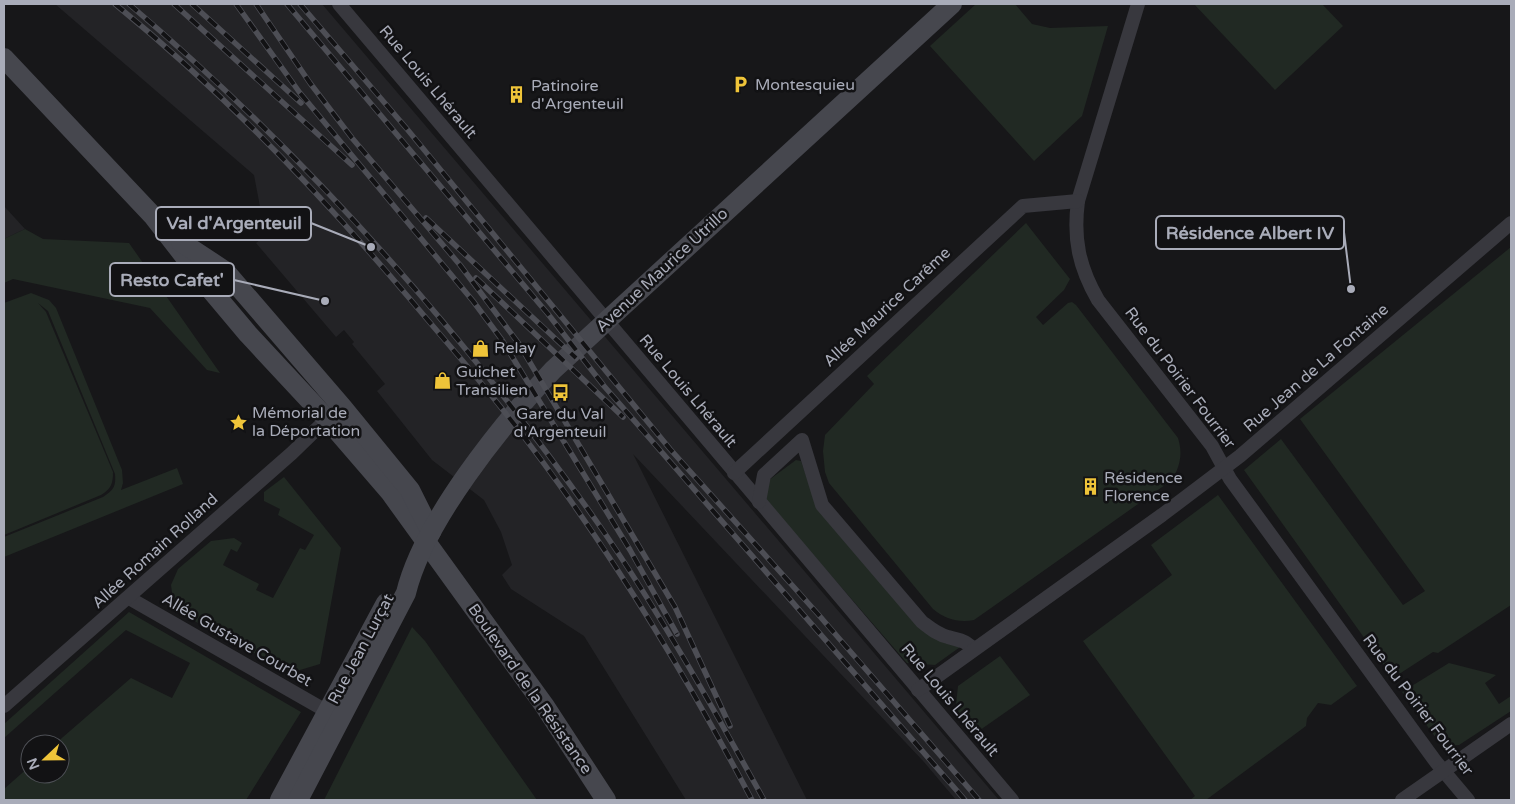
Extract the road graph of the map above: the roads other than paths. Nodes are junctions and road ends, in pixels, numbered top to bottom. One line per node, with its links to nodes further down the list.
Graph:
1 (341, 4): 10 (street, Rue Louis Lhérault)
2 (952, 4): 13 (main road, Avenue Maurice Utrillo)
3 (1138, 4): 5 (street, Rue du Poirier Fourrier)
4 (4, 58): 7 (main road, Boulevard de la Résistance)
5 (1078, 201): 9 (street, Rue du Poirier Fourrier); 10 (street, Allée Maurice Carême)
6 (1511, 223): 9 (street, Rue Jean de La Fontaine)
7 (168, 234): 8 (main road, Boulevard de la Résistance); 14 (main road, Boulevard de la Résistance)
8 (327, 419): 14 (main road, Boulevard de la Résistance); 15 (street, Allée Romain Rolland)
9 (1224, 467): 16 (street, Rue Jean de La Fontaine); 21 (street, Rue du Poirier Fourrier)
10 (736, 475): 11 (street); 12 (street, Rue Louis Lhérault)
11 (764, 475): 12 (street); 16 (street)
12 (759, 502): 17 (street, Rue Louis Lhérault)
13 (411, 570): 19 (main road, Rue Jean Lurçat); 23 (main road, Rue Jean Lurçat)
14 (453, 579): 24 (main road, Boulevard de la Résistance)
15 (129, 598): 18 (street, Allée Romain Rolland); 19 (street, Allée Gustave Courbet)
16 (974, 649): 17 (street, Rue Jean de La Fontaine)
17 (918, 690): 25 (street, Rue Louis Lhérault)
18 (4, 706)
19 (328, 712): 22 (main road, Rue Jean Lurçat)
20 (1511, 724): 21 (street)
21 (1443, 771): 26 (street); 27 (street, Rue du Poirier Fourrier)
22 (280, 800)
23 (298, 800)
24 (606, 800)
25 (1012, 800)
26 (1402, 800)
27 (1468, 800)

